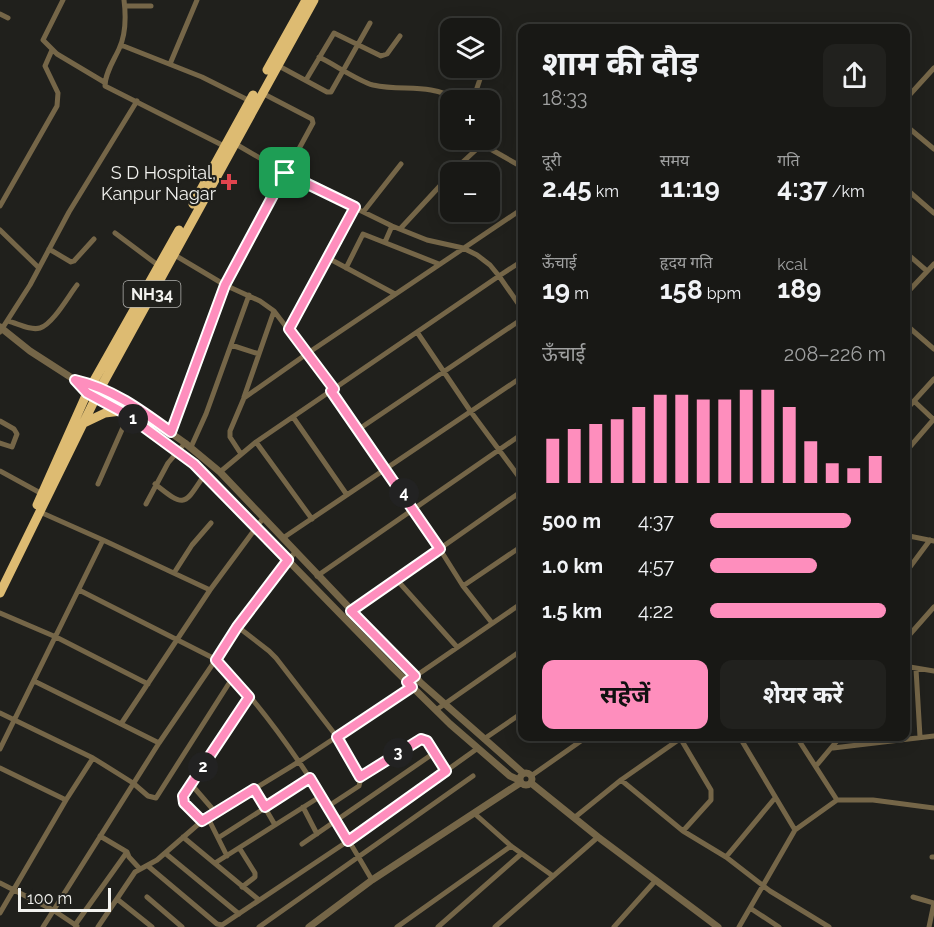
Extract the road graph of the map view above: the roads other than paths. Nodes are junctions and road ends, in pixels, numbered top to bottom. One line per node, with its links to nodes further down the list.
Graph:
1 (63, 0): 13 (street)
2 (197, 0): 15 (street)
3 (306, 0): 25 (highway, NH34)
4 (314, 0): 16 (highway, NH34)
5 (125, 3): 6 (street); 12 (street)
6 (151, 6)
7 (0, 14): 8 (street)
8 (8, 18)
9 (370, 23): 11 (street)
10 (400, 36): 11 (street)
11 (358, 44): 14 (street); 18 (street)
12 (121, 45): 15 (street); 20 (street)
13 (52, 50): 20 (street); 39 (street)
14 (319, 57): 18 (street); 19 (street)
15 (170, 64): 25 (street)
16 (277, 64): 19 (street); 22 (highway, NH34)
17 (934, 68): 23 (street)
18 (344, 69): 19 (street); 21 (street)
19 (306, 80)
20 (104, 82): 24 (street)
21 (440, 92)
22 (262, 93): 28 (highway, NH34); 36 (street)
23 (910, 94)
24 (137, 101): 29 (street); 51 (street)
25 (250, 101): 29 (highway, NH34)
26 (910, 129): 30 (street)
27 (934, 139): 30 (street)
28 (234, 143): 36 (street); 52 (highway, NH34)
29 (224, 146): 58 (highway, NH34)
30 (932, 147)
31 (476, 150): 33 (street)
32 (494, 150): 35 (street)
33 (463, 162)
34 (401, 164): 41 (street)
35 (518, 165)
36 (285, 173): 40 (street); 64 (street)
37 (440, 186): 45 (street)
38 (910, 192): 43 (street)
39 (0, 206)
40 (355, 207): 41 (street); 54 (street)
41 (364, 211): 44 (street)
42 (518, 211): 50 (street)
43 (934, 213)
44 (392, 226): 45 (street); 49 (street)
45 (400, 229): 50 (street)
46 (0, 230): 59 (street)
47 (115, 233): 58 (street)
48 (94, 239): 51 (street)
49 (385, 242): 55 (street); 60 (street)
50 (463, 248): 55 (street); 62 (street)
51 (49, 249): 59 (street)
52 (173, 254): 64 (street); 86 (highway, NH34)
53 (910, 256): 61 (street)
54 (328, 258): 60 (street); 75 (street)
55 (439, 264): 66 (street)
56 (518, 264): 62 (street)
57 (934, 264): 61 (street)
58 (159, 266): 86 (highway, NH34)
59 (39, 268): 72 (street)
60 (346, 268): 66 (street)
61 (927, 271): 65 (street)
62 (499, 276): 69 (street); 77 (street)
63 (77, 285): 72 (street)
64 (225, 285): 67 (street); 100 (street)
65 (910, 289)
66 (395, 294): 80 (street)
67 (249, 295): 71 (street); 78 (street)
68 (518, 298): 69 (street)
69 (515, 300): 70 (street)
70 (518, 304)
71 (274, 310): 75 (street); 81 (street)
72 (8, 321): 74 (street)
73 (518, 322): 82 (street)
74 (1, 329): 84 (street)
75 (289, 329): 80 (street)
76 (910, 330): 79 (street)
77 (417, 332): 82 (street); 87 (street)
78 (231, 345): 81 (street); 104 (street)
79 (934, 349)
80 (308, 352): 87 (street); 90 (street)
81 (259, 354): 90 (street)
82 (444, 372): 93 (street); 99 (street)
83 (934, 379): 91 (street)
84 (75, 380): 86 (street); 88 (street)
85 (518, 380): 93 (street)
86 (97, 385): 88 (highway, NH34); 89 (highway, NH34); 100 (street)
87 (332, 390): 95 (street); 99 (street)
88 (87, 393): 89 (street); 117 (highway, NH34)
89 (96, 397): 94 (street); 98 (highway, NH34)
90 (244, 398): 108 (street)
91 (914, 401): 92 (street); 96 (street)
92 (910, 405)
93 (471, 412): 107 (street); 109 (street)
94 (124, 413): 98 (highway); 106 (street); 114 (street)
95 (293, 417): 102 (street); 118 (street)
96 (934, 420): 105 (street)
97 (0, 421): 103 (street)
98 (83, 423): 117 (highway, NH34)
99 (359, 429): 109 (street)
100 (171, 432): 104 (street)
101 (518, 437): 107 (street)
102 (256, 442): 108 (street); 123 (street)
103 (0, 443)
104 (188, 445): 106 (street); 111 (street)
105 (910, 446)
106 (177, 450): 112 (street); 115 (street)
107 (498, 450): 113 (street); 120 (street)
108 (241, 454): 111 (street)
109 (387, 468): 118 (street); 120 (street)
110 (0, 471): 117 (street)
111 (220, 472): 122 (street)
112 (205, 474): 115 (street); 125 (street)
113 (518, 476)
114 (98, 484)
115 (155, 484): 119 (street)
116 (518, 494): 130 (street)
117 (45, 495): 121 (highway, NH34); 137 (highway, NH34)
118 (347, 495): 123 (street)
119 (146, 504)
120 (414, 508): 130 (street); 136 (street)
121 (40, 512): 128 (street); 142 (highway, NH34)
122 (264, 517): 125 (street); 127 (street)
123 (312, 519): 127 (street)
124 (211, 523): 135 (street)
125 (256, 527): 133 (street); 141 (street)
126 (910, 535): 129 (street)
127 (283, 538): 132 (street)
128 (103, 540): 135 (street); 140 (street)
129 (932, 541): 134 (street)
130 (440, 549): 138 (street); 139 (street)
131 (518, 549): 139 (street)
132 (295, 552): 133 (street); 136 (street)
133 (288, 560): 148 (street); 162 (street)
134 (910, 568)
135 (174, 573): 141 (street)
136 (317, 576): 145 (street)
137 (0, 579)
138 (397, 580): 145 (street); 152 (street)
139 (463, 586): 147 (street)
140 (79, 590): 150 (street); 151 (street)
141 (210, 590): 151 (street)
142 (0, 592)
143 (518, 606): 147 (street)
144 (934, 607): 149 (street)
145 (351, 611): 158 (street)
146 (0, 613): 150 (street)
147 (492, 623): 152 (street)
148 (237, 627): 154 (street); 171 (street)
149 (910, 633)
150 (56, 637): 160 (street); 161 (street)
151 (178, 639): 154 (street); 161 (street)
152 (457, 647): 158 (street)
153 (518, 653): 164 (street)
154 (216, 660): 159 (street); 182 (street)
155 (910, 668): 156 (street)
156 (916, 669): 157 (street); 172 (street)
157 (934, 671)
158 (415, 676): 162 (street); 164 (street)
159 (233, 677): 163 (street); 197 (street)
160 (34, 681): 168 (street); 169 (street)
161 (148, 684): 169 (street)
162 (410, 684): 165 (street); 171 (street)
163 (249, 697): 188 (street); 198 (street)
164 (443, 704): 165 (street); 174 (street)
165 (436, 710): 183 (street)
166 (0, 713): 168 (street)
167 (518, 716): 174 (street)
168 (14, 721): 185 (street); 187 (street)
169 (121, 724): 182 (street)
170 (934, 736): 172 (street)
171 (337, 737): 188 (street); 192 (street)
172 (920, 737): 173 (street)
173 (910, 738)
174 (484, 739): 195 (street)
175 (581, 741): 195 (street)
176 (676, 741): 196 (street)
177 (684, 741): 216 (street)
178 (742, 741): 201 (street)
179 (799, 741): 189 (street)
180 (838, 741): 184 (street)
181 (888, 741): 184 (street)
182 (159, 743): 197 (street)
183 (478, 748): 191 (street); 195 (street)
184 (833, 748): 189 (street)
185 (0, 749)
186 (434, 753): 191 (street); 192 (street); 213 (street)
187 (93, 758): 197 (street); 202 (street)
188 (300, 761): 194 (street); 199 (street)
189 (816, 766): 203 (street)
190 (0, 768): 202 (street)
191 (446, 771): 222 (street)
192 (361, 777): 206 (street)
193 (473, 777): 231 (street)
194 (310, 778): 200 (street); 204 (street)
195 (525, 779): 209 (street); 211 (street)
196 (621, 780): 211 (street); 216 (street)
197 (133, 783): 218 (street)
198 (191, 784): 208 (street); 212 (street)
199 (254, 789): 204 (street); 208 (street)
200 (321, 796): 205 (street); 206 (street)
201 (775, 798): 215 (street); 230 (street)
202 (66, 800): 241 (street)
203 (837, 800): 207 (street); 215 (street)
204 (265, 807): 214 (street); 221 (street)
205 (303, 807): 214 (street); 217 (street)
206 (327, 807): 213 (street)
207 (934, 808)
208 (216, 813): 210 (street)
209 (475, 814): 224 (street); 236 (street)
210 (208, 818): 212 (street); 221 (street)
211 (574, 818): 220 (street)
212 (202, 821): 219 (street)
213 (336, 821): 217 (street); 222 (street)
214 (275, 825): 225 (street)
215 (795, 830): 239 (street)
216 (683, 831): 230 (street)
217 (317, 834): 223 (street)
218 (100, 836): 226 (street); 248 (street)
219 (183, 837): 227 (street); 232 (street)
220 (598, 837): 235 (street); 237 (street)
221 (218, 838): 229 (street)
222 (348, 841): 231 (street); 245 (street)
223 (302, 844)
224 (511, 846): 228 (street); 259 (street)
225 (240, 849): 229 (street); 240 (street)
226 (127, 852): 234 (street); 251 (street)
227 (165, 853): 233 (street); 250 (street)
228 (521, 854): 235 (street); 260 (street)
229 (227, 856): 232 (street)
230 (726, 857): 239 (street)
231 (359, 858): 236 (street); 258 (street)
232 (215, 864): 240 (street)
233 (148, 866): 234 (street); 250 (street)
234 (140, 869): 244 (street)
235 (553, 876): 261 (street)
236 (372, 880): 252 (street)
237 (656, 880): 253 (street); 262 (street)
238 (0, 883): 241 (street)
239 (763, 885): 247 (street); 265 (street)
240 (242, 887): 245 (street)
241 (14, 889): 248 (street); 249 (street)
242 (147, 897): 257 (street)
243 (912, 897): 246 (street)
244 (117, 899): 255 (street); 256 (street)
245 (259, 900): 250 (street)
246 (934, 903): 266 (street)
247 (750, 908): 263 (street); 264 (street)
248 (53, 910): 251 (street); 254 (street)
249 (0, 913)
250 (239, 914)
251 (76, 926)
252 (314, 926)
253 (618, 926)
254 (43, 927)
255 (98, 927)
256 (152, 927)
257 (182, 927)
258 (259, 927)
259 (397, 927)
260 (438, 927)
261 (495, 927)
262 (718, 927)
263 (739, 927)
264 (780, 927)
265 (829, 927)
266 (928, 927)

